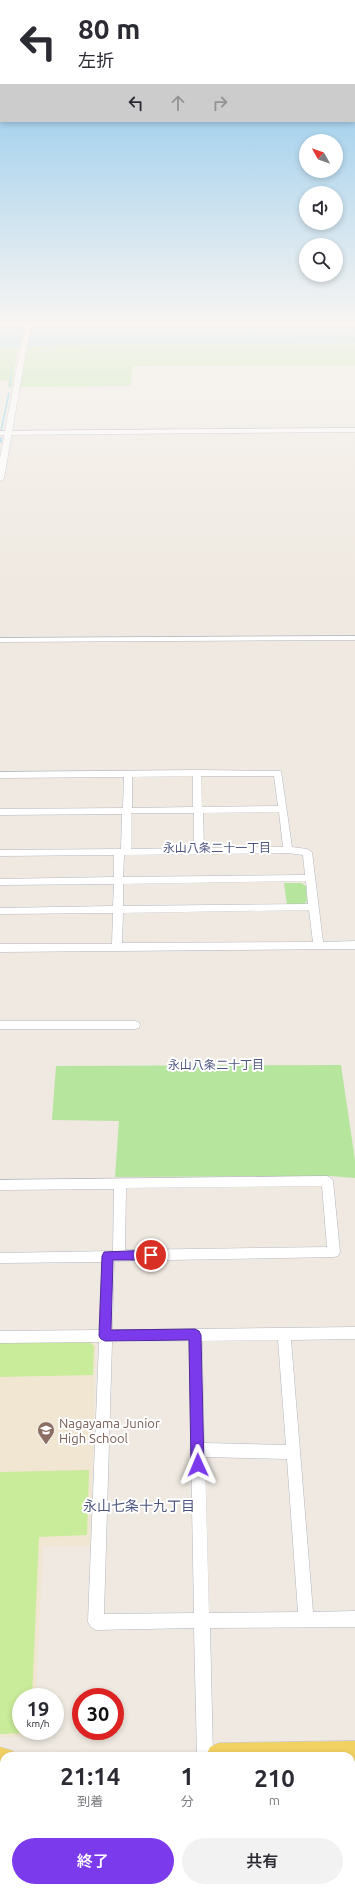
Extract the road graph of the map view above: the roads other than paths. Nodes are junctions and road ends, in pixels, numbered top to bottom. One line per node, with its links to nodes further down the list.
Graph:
1 (9, 413): 3 (street)
2 (355, 430): 3 (street)
3 (4, 433): 4 (street)
4 (0, 474)
5 (355, 638): 6 (street)
6 (0, 640)
7 (196, 773): 8 (street); 10 (street); 11 (street)
8 (128, 774): 9 (street); 12 (street)
9 (0, 775)
10 (283, 809): 11 (street); 14 (street)
11 (198, 810): 12 (street); 15 (street)
12 (127, 811): 13 (street); 16 (street)
13 (0, 812)
14 (288, 850): 15 (street); 18 (street)
15 (200, 851): 16 (street)
16 (123, 852): 17 (street); 19 (street)
17 (0, 853)
18 (309, 878): 19 (street); 21 (street)
19 (119, 880): 20 (street); 22 (street)
20 (0, 882)
21 (312, 908): 22 (street); 24 (street)
22 (118, 910): 23 (street); 26 (street)
23 (0, 911)
24 (318, 945): 25 (street); 26 (street)
25 (355, 945)
26 (117, 946): 27 (street)
27 (0, 948)
28 (0, 1025): 29 (street)
29 (135, 1025)
30 (120, 1184): 31 (street); 32 (street); 32 (street)
31 (0, 1185)
32 (113, 1256): 33 (street); 38 (street)
33 (0, 1258)
34 (284, 1333): 35 (street); 36 (street); 40 (street)
35 (355, 1333)
36 (195, 1335): 38 (street); 39 (street)
37 (0, 1336): 38 (street)
38 (105, 1336): 43 (street)
39 (197, 1450): 40 (street); 43 (street)
40 (292, 1452): 42 (street)
41 (355, 1619): 42 (street)
42 (306, 1620): 43 (street)
43 (201, 1621): 44 (street)
44 (205, 1752)

